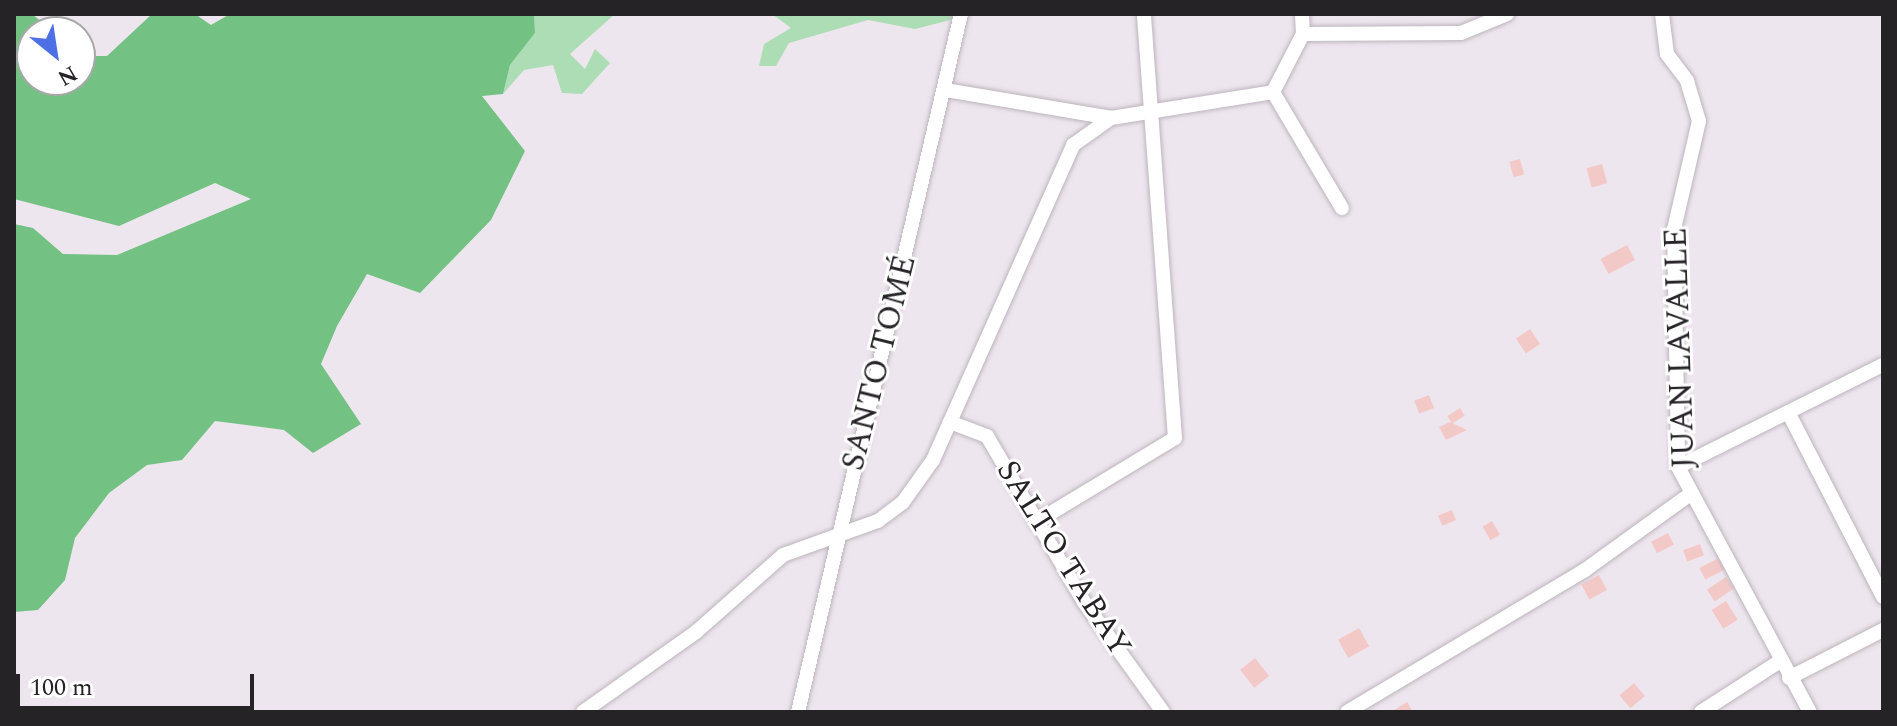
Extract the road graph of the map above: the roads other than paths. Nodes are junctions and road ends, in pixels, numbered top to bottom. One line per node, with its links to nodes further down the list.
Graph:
1 (961, 14): 7 (street, SANTO TOMÉ)
2 (1144, 14): 9 (street)
3 (1302, 14): 6 (street)
4 (1507, 14): 6 (street)
5 (1662, 14): 15 (street, JUAN LAVALLE)
6 (1303, 34): 8 (street)
7 (946, 90): 10 (street); 18 (street, SANTO TOMÉ)
8 (1273, 92): 9 (street); 11 (street)
9 (1148, 113): 10 (street); 17 (street)
10 (1111, 118): 14 (street)
11 (1342, 208)
12 (1883, 365): 13 (street)
13 (1788, 412): 15 (street); 19 (street)
14 (950, 422): 17 (street, SALTO TABAY); 18 (street)
15 (1678, 467): 16 (street, JUAN LAVALLE)
16 (1689, 495): 21 (street, JUAN LAVALLE); 26 (street)
17 (1036, 522): 25 (street, SALTO TABAY)
18 (839, 532): 23 (street); 24 (street, SANTO TOMÉ)
19 (1883, 597)
20 (1883, 630): 22 (street)
21 (1780, 661): 22 (street, JUAN LAVALLE); 27 (street)
22 (1789, 678): 28 (street, JUAN LAVALLE)
23 (583, 712)
24 (798, 712)
25 (1163, 712)
26 (1347, 712)
27 (1701, 712)
28 (1810, 712)

